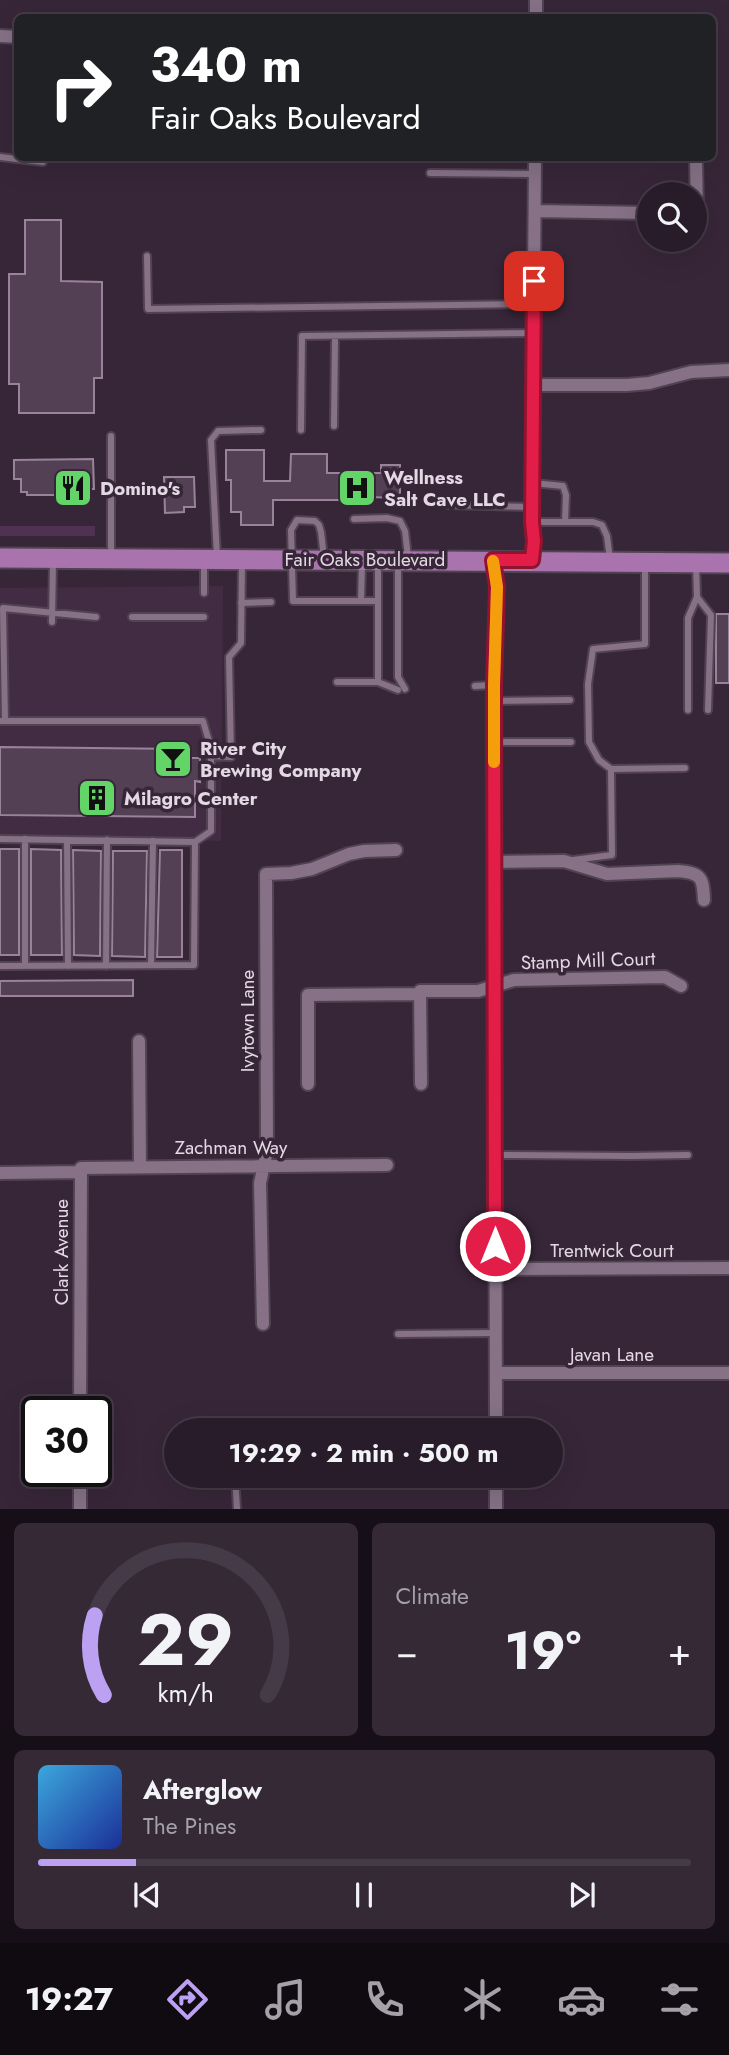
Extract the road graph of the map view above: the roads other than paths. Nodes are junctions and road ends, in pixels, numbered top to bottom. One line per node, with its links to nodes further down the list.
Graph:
1 (34, 161): 4 (lane)
2 (535, 161): 6 (street)
3 (696, 161): 7 (street)
4 (43, 162)
5 (430, 173): 6 (lane)
6 (535, 174): 8 (street)
7 (696, 182)
8 (535, 211): 9 (street); 11 (street)
9 (637, 213)
10 (147, 256): 11 (lane)
11 (534, 304): 12 (street)
12 (534, 333): 13 (lane); 15 (street)
13 (335, 336): 16 (lane); 17 (lane)
14 (729, 370): 15 (street)
15 (534, 384): 20 (street)
16 (334, 426)
17 (301, 429)
18 (261, 430): 30 (lane)
19 (111, 436): 28 (lane)
20 (533, 483): 22 (street); 25 (lane)
21 (448, 505): 22 (lane)
22 (533, 508): 24 (street)
23 (355, 519): 33 (lane)
24 (532, 522): 25 (lane); 35 (street)
25 (565, 522): 36 (lane)
26 (0, 558): 27 (main road, Fair Oaks Boulevard)
27 (53, 558): 28 (main road, Fair Oaks Boulevard); 46 (lane)
28 (111, 558): 30 (main road, Fair Oaks Boulevard)
29 (242, 558): 30 (main road, Fair Oaks Boulevard); 31 (main road, Fair Oaks Boulevard); 45 (lane)
30 (210, 559): 40 (lane)
31 (293, 559): 32 (main road, Fair Oaks Boulevard); 32 (lane); 42 (lane)
32 (324, 559): 33 (main road, Fair Oaks Boulevard)
33 (387, 559): 34 (main road, Fair Oaks Boulevard); 42 (lane); 43 (lane); 52 (lane)
34 (493, 560): 35 (main road, Fair Oaks Boulevard); 54 (street)
35 (532, 560): 36 (main road, Fair Oaks Boulevard)
36 (610, 561): 37 (main road, Fair Oaks Boulevard)
37 (645, 561): 38 (main road, Fair Oaks Boulevard); 64 (lane)
38 (696, 563): 39 (main road, Fair Oaks Boulevard); 41 (lane)
39 (729, 563)
40 (204, 593)
41 (697, 597): 57 (lane); 58 (lane)
42 (361, 601): 43 (lane)
43 (378, 601): 52 (lane)
44 (271, 602): 45 (lane)
45 (241, 603): 62 (lane)
46 (52, 614): 47 (lane); 50 (lane); 59 (lane)
47 (96, 617)
48 (132, 617): 49 (lane)
49 (204, 617)
50 (52, 622)
51 (337, 682): 52 (lane)
52 (378, 682)
53 (475, 685): 54 (lane)
54 (494, 685): 56 (street)
55 (569, 700): 56 (lane)
56 (494, 701): 61 (street)
57 (688, 710)
58 (708, 710)
59 (3, 721): 62 (lane)
60 (571, 741): 61 (lane)
61 (494, 742): 73 (street)
62 (211, 756): 70 (lane)
63 (685, 768): 64 (lane)
64 (611, 769): 72 (lane)
65 (0, 839): 66 (lane)
66 (25, 839): 67 (lane); 77 (lane)
67 (67, 840): 68 (lane); 78 (lane)
68 (107, 840): 69 (lane); 79 (lane)
69 (153, 841): 70 (lane); 75 (lane)
70 (195, 842): 75 (lane)
71 (396, 850): 89 (street, Ivytown Lane)
72 (564, 861): 73 (street); 74 (street)
73 (494, 862): 80 (street)
74 (704, 900)
75 (151, 965): 79 (lane)
76 (0, 966): 77 (lane)
77 (25, 966): 78 (lane)
78 (68, 966): 79 (lane)
79 (106, 966)
80 (495, 986): 81 (street, Stamp Mill Court); 82 (street, Stamp Mill Court); 86 (street)
81 (681, 986)
82 (421, 994): 84 (street, Stamp Mill Court); 85 (street)
83 (139, 1041): 90 (street)
84 (308, 1084)
85 (421, 1084)
86 (495, 1155): 87 (lane); 94 (street)
87 (688, 1155)
88 (387, 1165): 89 (street, Zachman Way)
89 (263, 1166): 90 (street, Zachman Way); 95 (street, Ivytown Lane)
90 (140, 1167): 91 (street, Zachman Way)
91 (81, 1172): 92 (street, Clark Avenue); 100 (street, Clark Avenue)
92 (0, 1173)
93 (729, 1268): 94 (street, Trentwick Court)
94 (495, 1269): 96 (street)
95 (263, 1324)
96 (496, 1332): 97 (lane); 98 (street)
97 (398, 1334)
98 (496, 1373): 99 (street, Javan Lane); 101 (street)
99 (729, 1373)
100 (80, 1396)
101 (496, 1418)
102 (80, 1487): 105 (street)
103 (236, 1488): 106 (lane)
104 (496, 1488): 107 (street)
105 (80, 1509)
106 (237, 1509)
107 (496, 1509)

